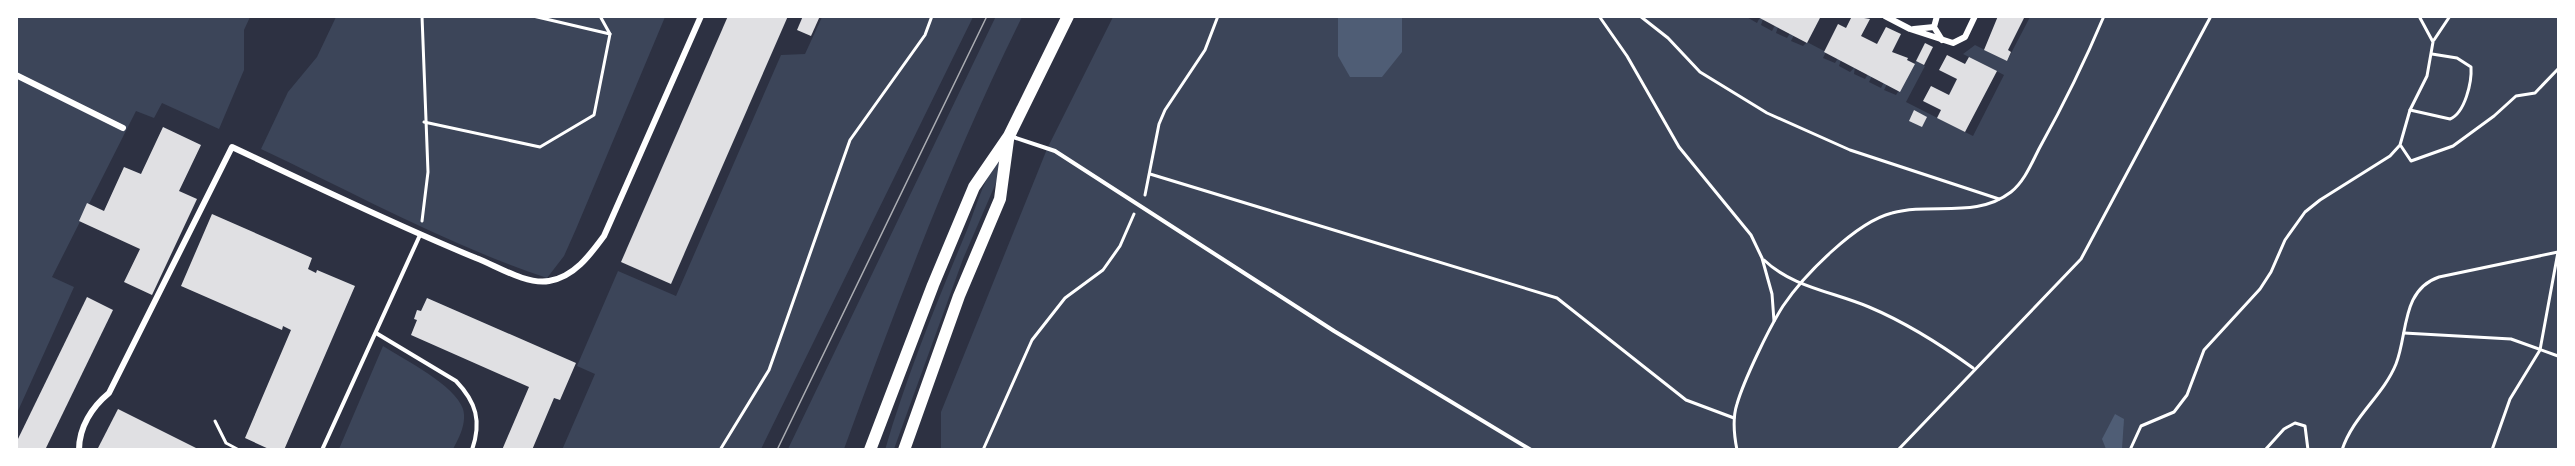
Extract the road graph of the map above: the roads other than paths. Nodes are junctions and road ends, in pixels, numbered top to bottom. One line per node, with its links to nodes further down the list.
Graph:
1 (701, 16): 14 (street)
2 (1068, 16): 13 (main road)
3 (1886, 16): 8 (street)
4 (1937, 16): 7 (street)
5 (1966, 16): 9 (street)
6 (1975, 16): 9 (street)
7 (1934, 27): 8 (street); 10 (street)
8 (1910, 29): 10 (street)
9 (1968, 31): 10 (street)
10 (1942, 40)
11 (16, 75): 12 (street)
12 (123, 128)
13 (1009, 136): 19 (main road); 20 (main road); 21 (lane)
14 (420, 235): 15 (lane); 16 (street)
15 (375, 333): 17 (lane); 18 (lane)
16 (79, 450)
17 (322, 450)
18 (472, 450)
19 (870, 450)
20 (904, 450)
21 (1531, 450)

